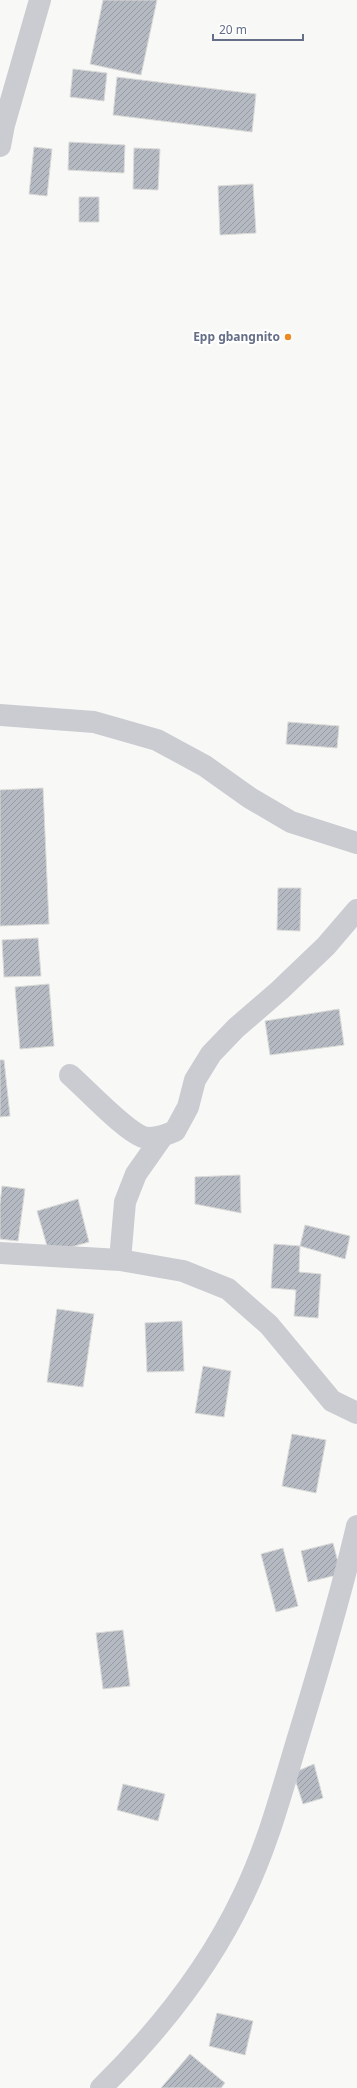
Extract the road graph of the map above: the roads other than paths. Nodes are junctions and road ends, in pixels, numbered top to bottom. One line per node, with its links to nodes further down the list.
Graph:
1 (40, 0): 2 (street)
2 (1, 131)
3 (0, 715): 4 (street)
4 (357, 844)
5 (357, 910): 7 (street)
6 (70, 1075): 7 (street)
7 (162, 1137): 9 (street)
8 (0, 1253): 9 (street)
9 (120, 1260): 10 (street)
10 (357, 1413)
11 (357, 1526): 12 (street)
12 (101, 2088)

